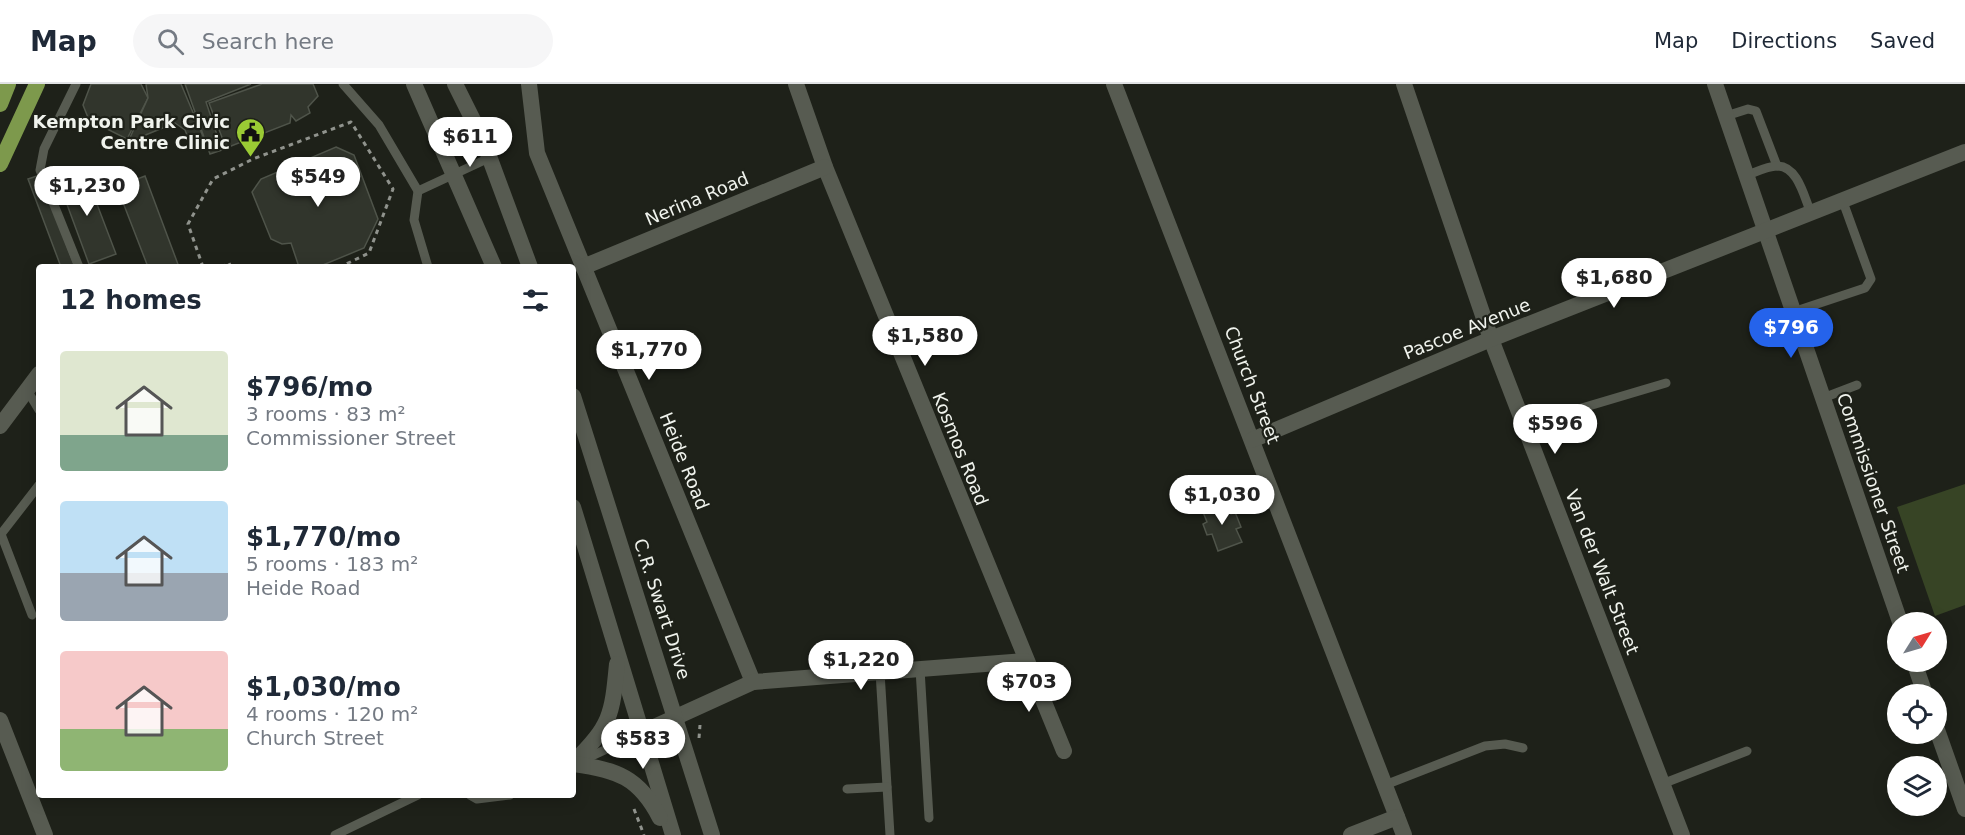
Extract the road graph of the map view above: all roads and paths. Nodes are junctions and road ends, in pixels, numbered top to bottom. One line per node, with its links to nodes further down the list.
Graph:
1 (38, 84): 14 (main road)
2 (76, 84): 23 (lane)
3 (343, 84): 19 (lane)
4 (414, 84): 17 (street)
5 (455, 84): 13 (street)
6 (529, 84): 29 (street, Heide Road)
7 (796, 84): 16 (street, Kosmos Road)
8 (1114, 84): 41 (street, Church Street)
9 (1404, 84): 31 (street, Van der Walt Street)
10 (1715, 84): 11 (street, Commissioner Street)
11 (1726, 116): 15 (lane); 18 (street, Commissioner Street)
12 (1965, 152): 20 (street, Pascoe Avenue)
13 (489, 158): 17 (lane); 28 (street)
14 (0, 165)
15 (1777, 166): 18 (lane); 21 (lane)
16 (825, 167): 29 (street, Nerina Road); 47 (street, Kosmos Road)
17 (455, 176): 19 (lane); 27 (street)
18 (1745, 176): 22 (street, Commissioner Street)
19 (418, 192): 26 (lane)
20 (1842, 200): 21 (street, Pascoe Avenue); 30 (lane)
21 (1811, 213): 22 (street, Pascoe Avenue)
22 (1765, 231): 30 (street, Commissioner Street); 31 (street, Pascoe Avenue)
23 (77, 264)
24 (202, 264): 25 (path)
25 (347, 264)
26 (427, 264)
27 (493, 264)
28 (529, 264)
29 (584, 267): 50 (street, Heide Road)
30 (1793, 312): 36 (street, Commissioner Street)
31 (1491, 339): 39 (street, Van der Walt Street); 41 (street, Pascoe Avenue)
32 (36, 378): 35 (street)
33 (1666, 383): 39 (lane)
34 (1857, 385): 36 (lane)
35 (27, 390): 37 (lane); 40 (street)
36 (1823, 398): 44 (street, Commissioner Street)
37 (36, 405)
38 (576, 405): 51 (street, C.R. Swart Drive)
39 (1525, 425): 61 (street, Van der Walt Street)
40 (0, 426)
41 (1252, 440): 62 (street, Church Street)
42 (36, 489): 45 (lane)
43 (576, 517): 46 (street)
44 (1897, 612)
45 (32, 615)
46 (618, 656): 53 (street); 58 (street)
47 (1025, 661): 48 (street); 56 (street, Kosmos Road)
48 (920, 669): 49 (street); 68 (lane)
49 (880, 672): 50 (street); 63 (lane)
50 (753, 682): 51 (street)
51 (675, 716): 53 (street); 72 (street, C.R. Swart Drive)
52 (0, 720): 69 (street)
53 (641, 733): 59 (lane); 71 (street)
54 (1942, 744): 66 (street)
55 (1523, 748): 62 (lane)
56 (1064, 751)
57 (1747, 751): 61 (lane)
58 (576, 761)
59 (576, 763)
60 (576, 764): 71 (street)
61 (1662, 784): 76 (street, Van der Walt Street)
62 (1385, 785): 67 (street, Church Street)
63 (887, 787): 64 (lane); 73 (lane)
64 (847, 789)
65 (412, 798): 70 (lane)
66 (1965, 809)
67 (1397, 817): 74 (street); 75 (street, Church Street)
68 (929, 818)
69 (45, 835)
70 (335, 835)
71 (671, 835)
72 (712, 835)
73 (890, 835)
74 (1351, 835)
75 (1404, 835)
76 (1682, 835)

